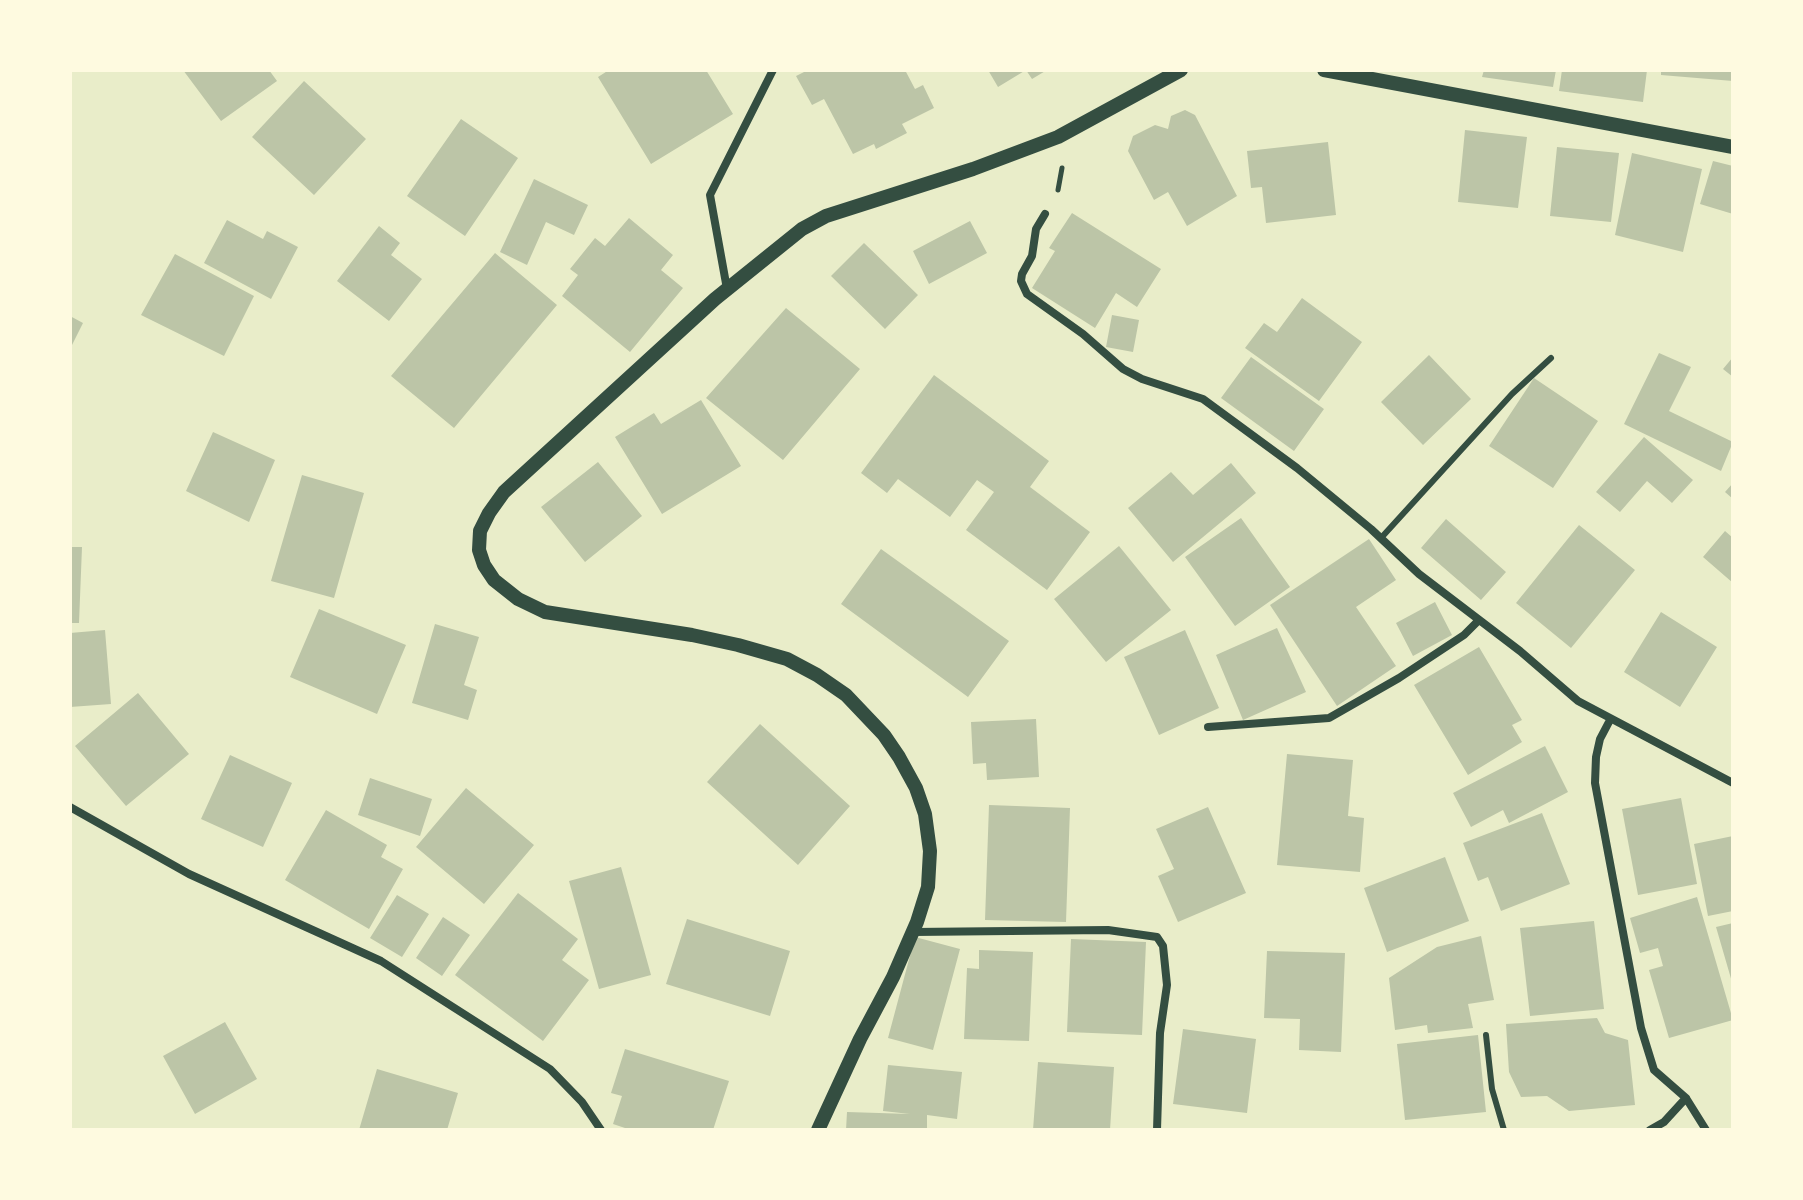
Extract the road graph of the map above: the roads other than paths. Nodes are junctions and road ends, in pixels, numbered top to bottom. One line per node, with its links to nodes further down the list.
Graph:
1 (773, 70): 6 (street)
2 (1181, 70): 6 (street)
3 (1324, 70): 4 (street)
4 (1733, 147)
5 (1045, 214): 8 (street)
6 (727, 289): 14 (street)
7 (1551, 358): 8 (lane)
8 (1381, 538): 9 (street)
9 (1478, 621): 10 (street); 11 (street)
10 (1610, 720): 12 (street); 16 (street)
11 (1208, 727)
12 (1733, 783)
13 (70, 807): 17 (street)
14 (913, 932): 18 (street); 19 (street)
15 (1486, 1035): 20 (lane)
16 (1686, 1098): 21 (street); 22 (street)
17 (601, 1130)
18 (818, 1130)
19 (1157, 1130)
20 (1504, 1130)
21 (1650, 1130)
22 (1706, 1130)

